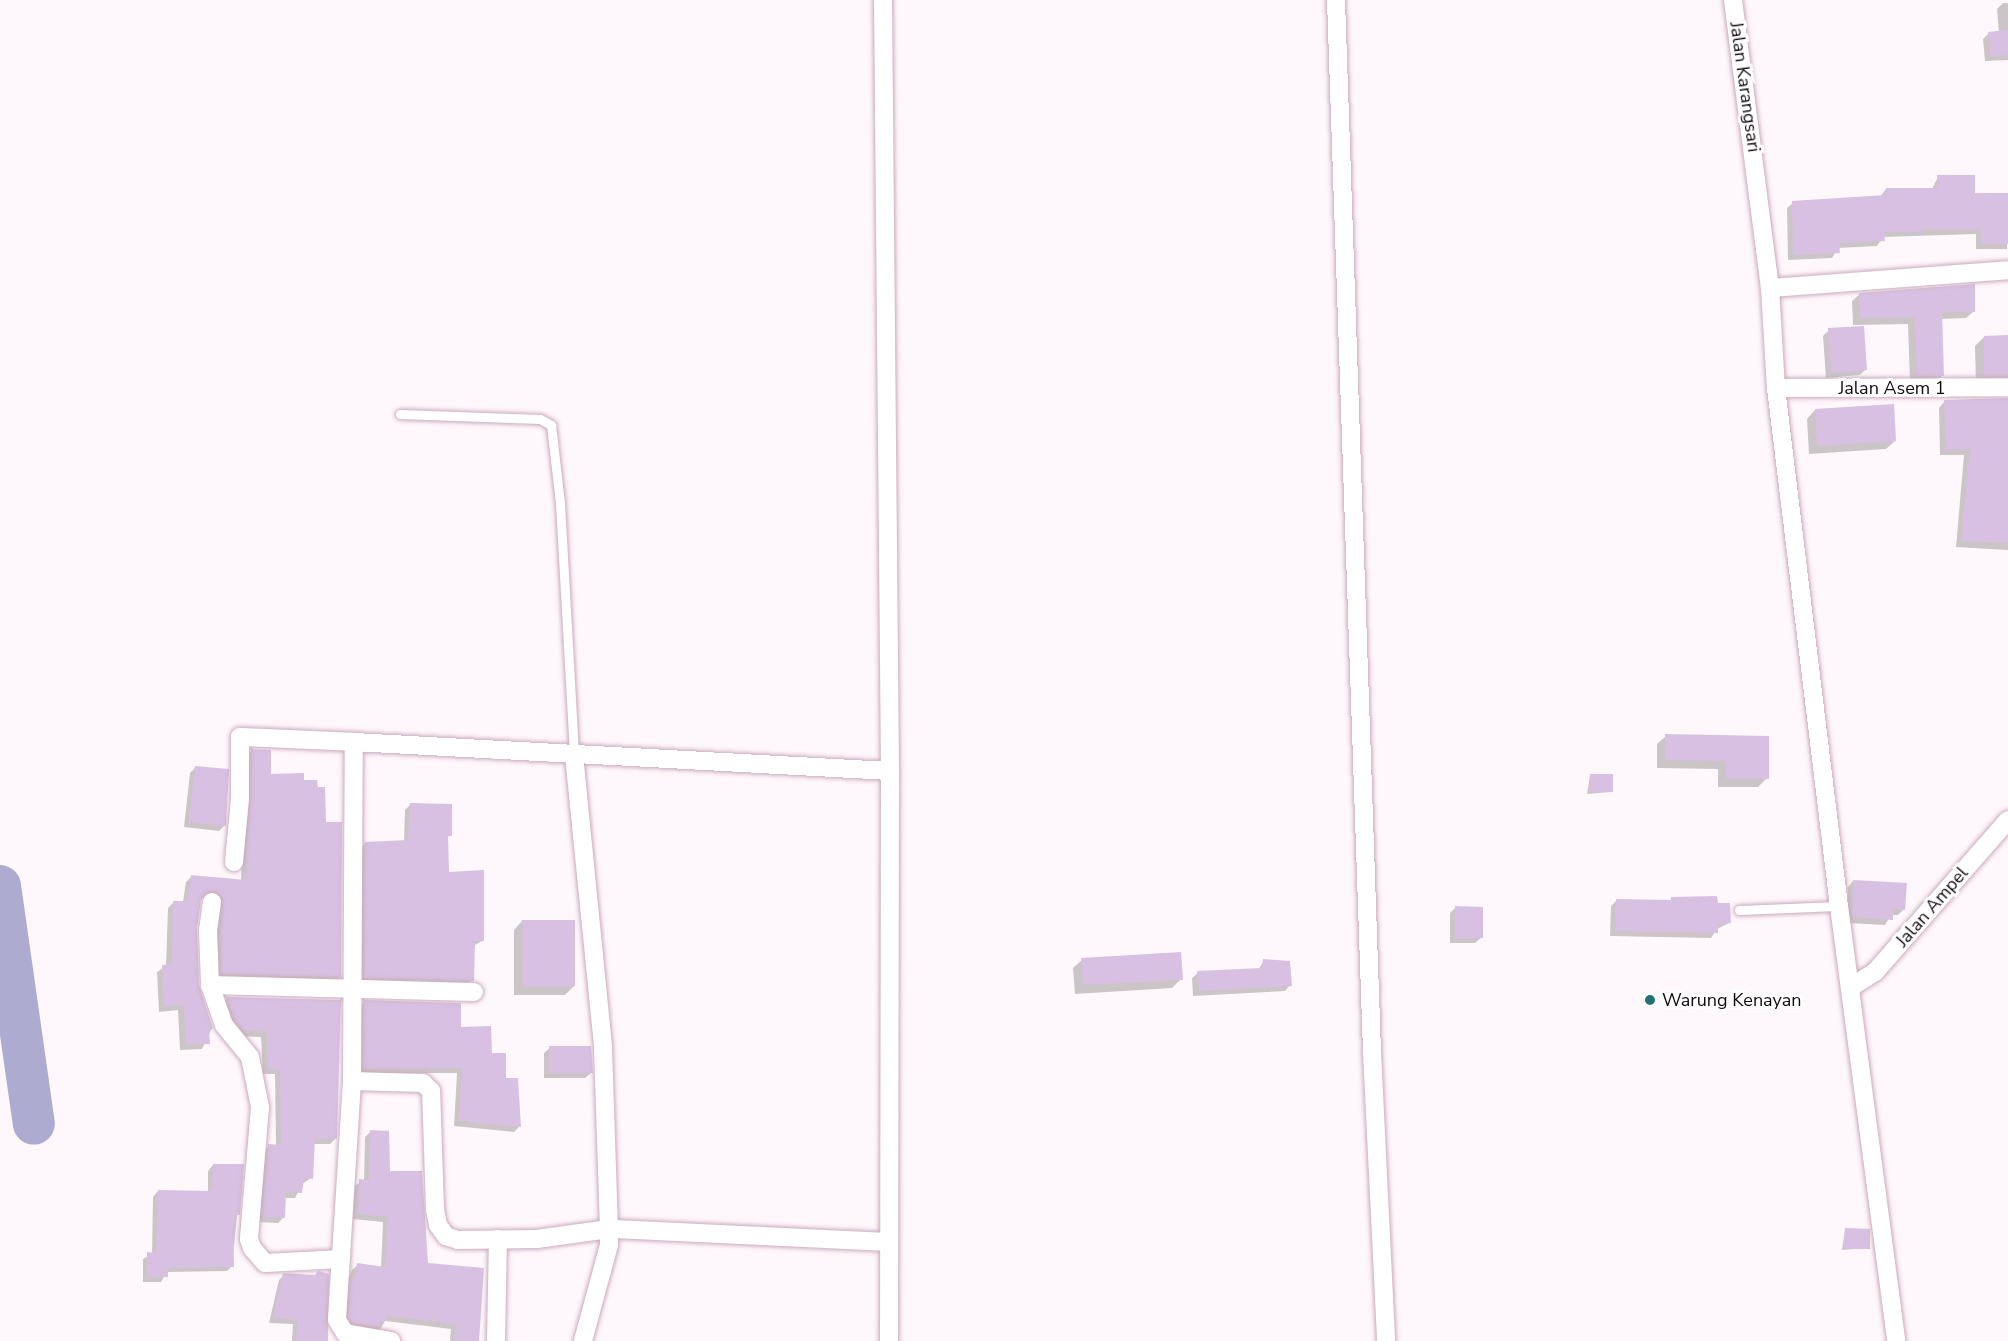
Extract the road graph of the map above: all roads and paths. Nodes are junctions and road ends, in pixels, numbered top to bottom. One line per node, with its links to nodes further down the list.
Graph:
1 (883, 0): 11 (street)
2 (1336, 0): 30 (street)
3 (1733, 0): 5 (street, Jalan Karangsari)
4 (2008, 270): 5 (street)
5 (1770, 288): 7 (street, Jalan Karangsari)
6 (2008, 387): 7 (street, Jalan Asem 1)
7 (1776, 388): 15 (street, Jalan Karangsari)
8 (400, 414): 10 (lane)
9 (354, 742): 10 (street); 13 (street); 19 (street)
10 (574, 755): 11 (street); 22 (street)
11 (890, 771): 24 (street)
12 (2008, 820): 18 (street, Jalan Ampel)
13 (234, 862)
14 (212, 902): 17 (street)
15 (1839, 906): 16 (lane); 18 (street, Jalan Karangsari)
16 (1739, 910)
17 (210, 985): 19 (street); 25 (street)
18 (1850, 988): 31 (street, Jalan Karangsari)
19 (355, 990): 20 (street); 21 (street)
20 (474, 992)
21 (352, 1081): 23 (street); 25 (street)
22 (609, 1229): 23 (street); 24 (street); 28 (street)
23 (498, 1239): 27 (street)
24 (888, 1242): 29 (street)
25 (341, 1259): 26 (street)
26 (391, 1341)
27 (496, 1341)
28 (583, 1341)
29 (889, 1341)
30 (1386, 1341)
31 (1896, 1341)

